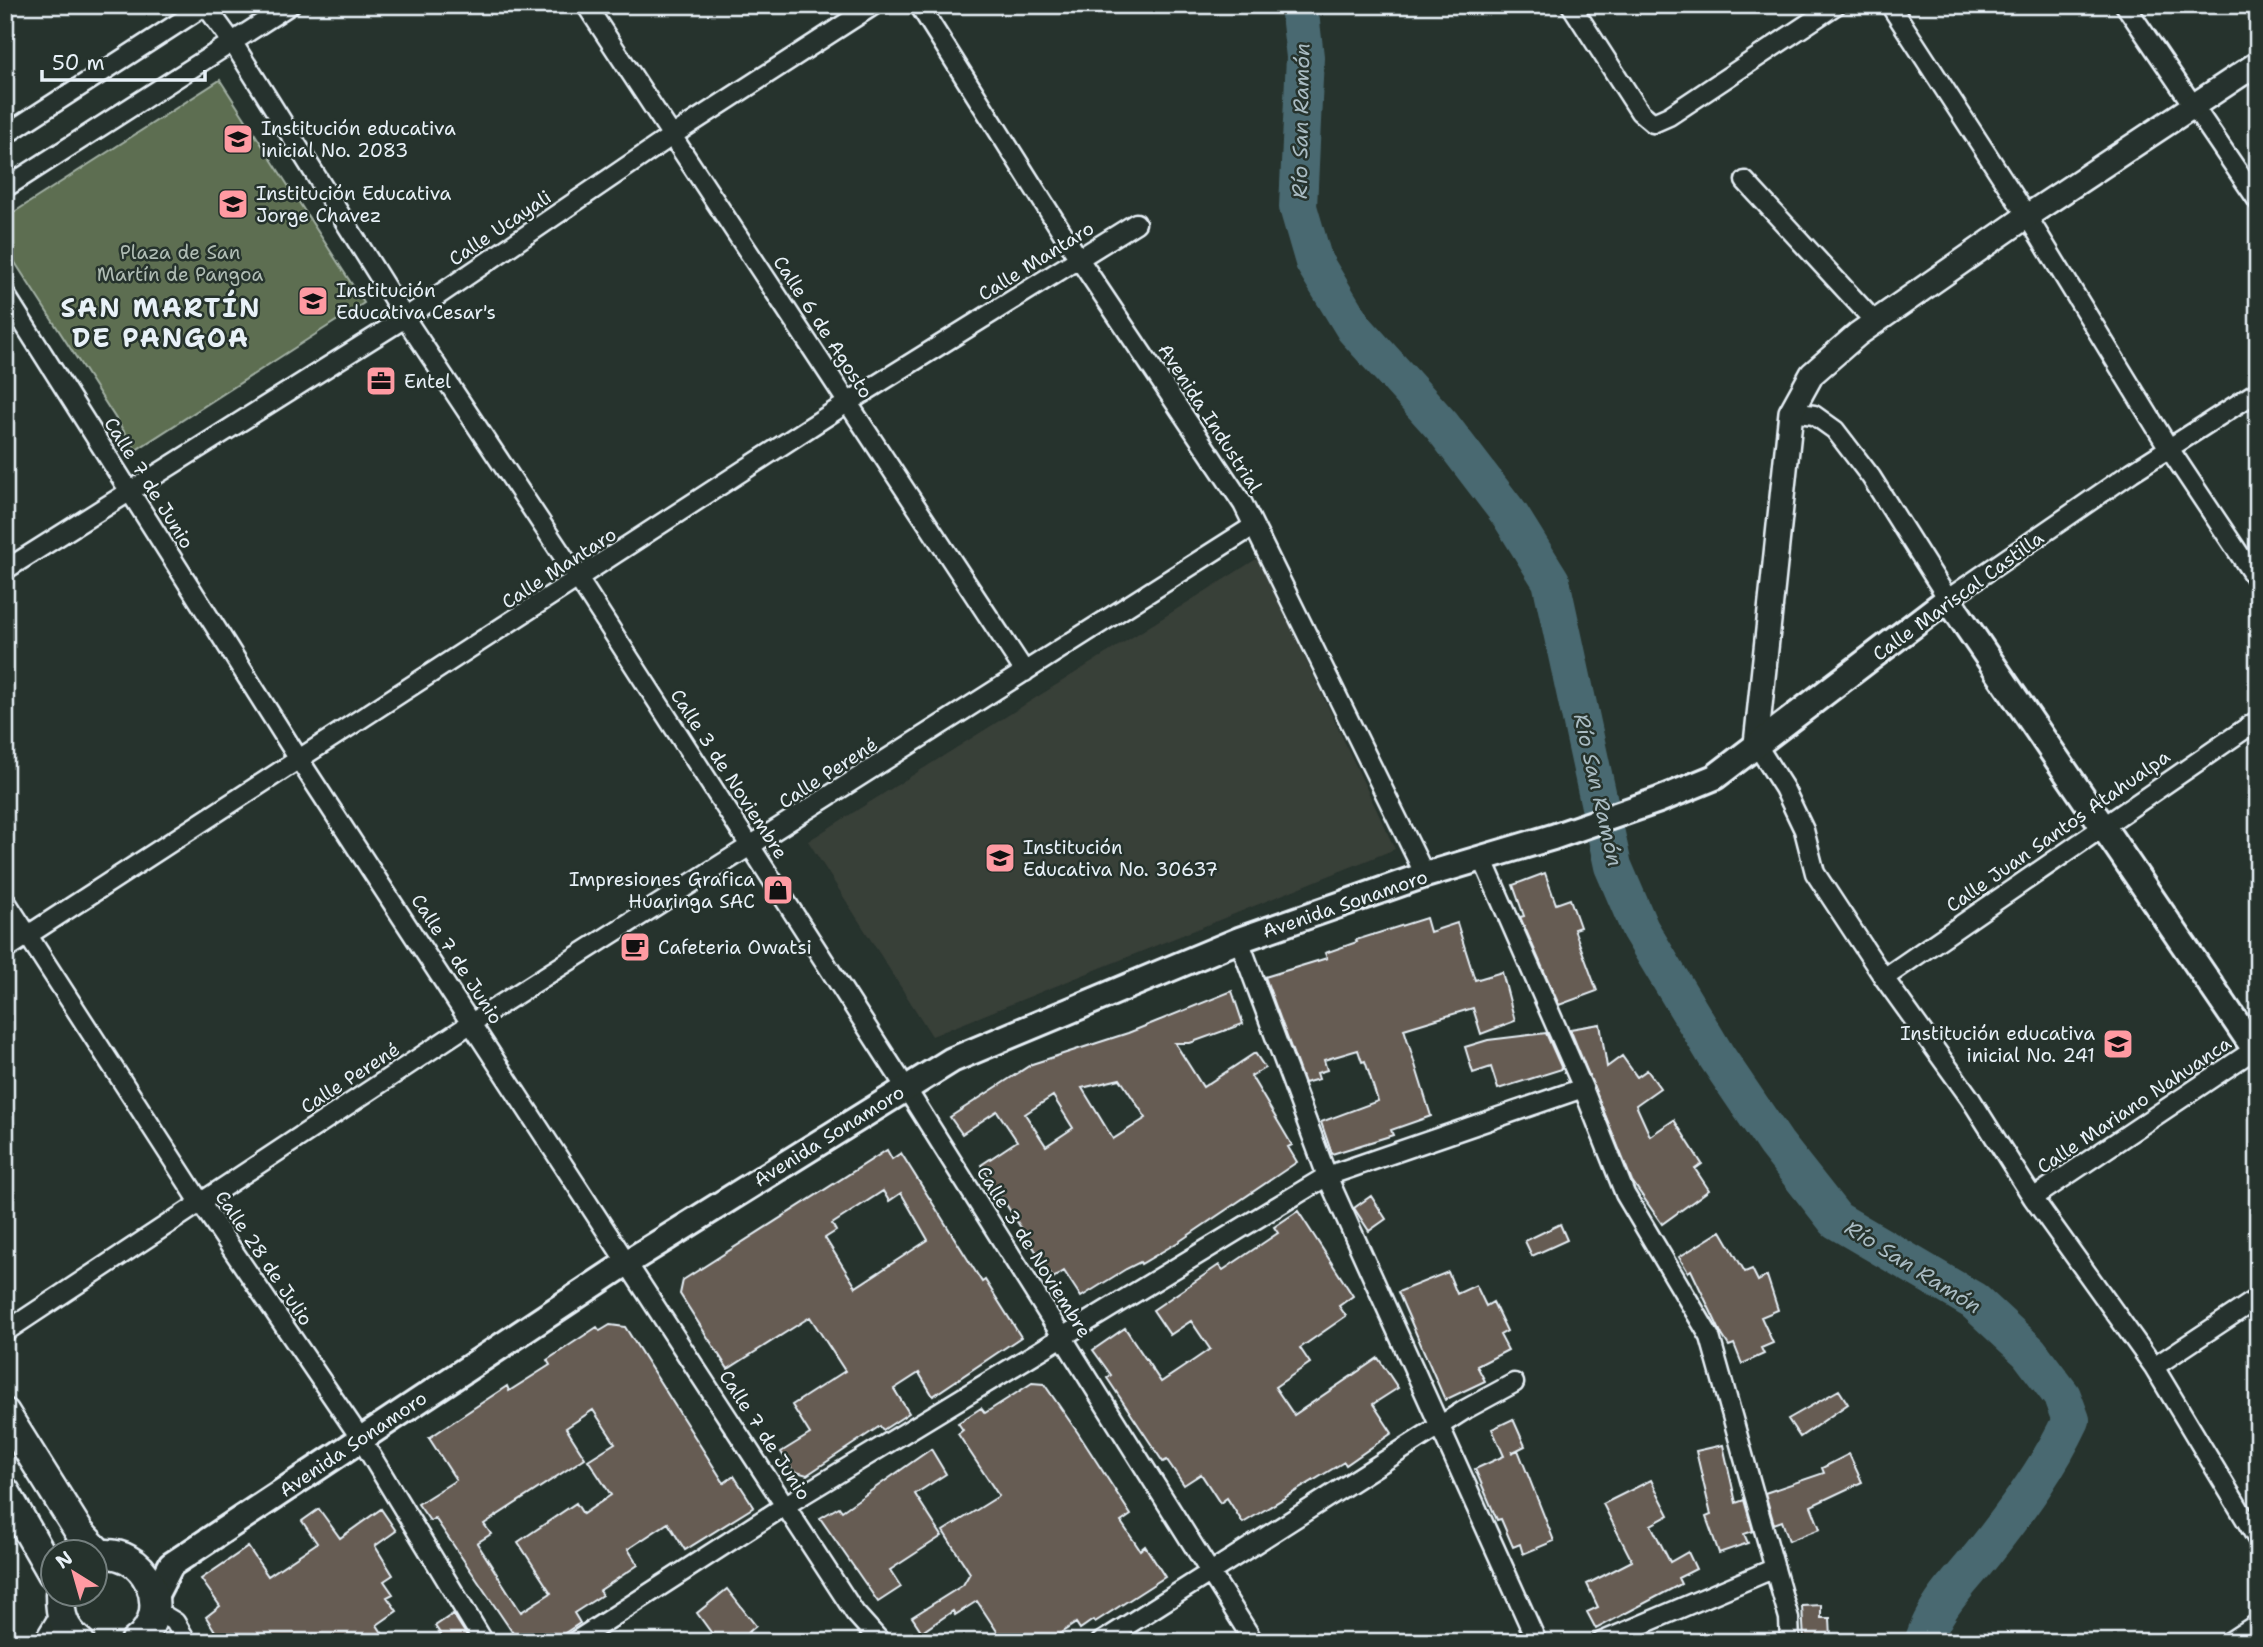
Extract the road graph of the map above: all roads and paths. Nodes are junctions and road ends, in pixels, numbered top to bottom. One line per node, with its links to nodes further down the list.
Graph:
1 (206, 5): 10 (street, Calle 3 de Noviembre); 13 (street)
2 (290, 5): 10 (street)
3 (586, 5): 14 (street, Calle 6 de Agosto)
4 (874, 5): 14 (street, Calle Ucayali)
5 (919, 5): 20 (street, Avenida Industrial)
6 (1571, 5): 7 (street)
7 (1836, 5)
8 (1890, 5): 18 (street)
9 (2125, 5): 12 (street)
10 (233, 43): 16 (street); 22 (street, Calle 3 de Noviembre)
11 (2258, 62): 12 (street)
12 (2194, 103): 17 (street); 18 (street)
13 (5, 135)
14 (673, 135): 22 (street, Calle Ucayali); 25 (street, Calle 6 de Agosto)
15 (1745, 181): 23 (street)
16 (5, 188)
17 (2258, 201)
18 (2027, 216): 23 (street); 27 (street)
19 (1136, 223): 20 (street, Calle Mantaro)
20 (1079, 259): 25 (street, Calle Mantaro); 29 (street, Avenida Industrial)
21 (5, 294): 28 (street, Calle 7 de Junio)
22 (405, 317): 28 (street, Calle Ucayali); 31 (street, Calle 3 de Noviembre)
23 (1875, 322): 26 (street)
24 (2258, 391): 27 (street, Calle Mariscal Castilla)
25 (847, 403): 31 (street, Calle Mantaro); 34 (street, Calle 6 de Agosto)
26 (1791, 412): 33 (street); 36 (street)
27 (2169, 450): 32 (street); 33 (street, Calle Mariscal Castilla)
28 (131, 493): 30 (street, Calle Ucayali); 37 (street, Calle 7 de Junio)
29 (1252, 527): 34 (street, Calle Perené); 42 (street, Avenida Industrial)
30 (5, 570)
31 (579, 580): 37 (street, Calle Mantaro); 40 (street, Calle 3 de Noviembre)
32 (2258, 582)
33 (1948, 599): 36 (main road, Calle Mariscal Castilla); 38 (main road)
34 (1025, 672): 40 (street, Calle Perené)
35 (2258, 720): 38 (street, Calle Juan Santos Atahualpa)
36 (1756, 744): 39 (main road, Calle Mariscal Castilla); 47 (street)
37 (300, 761): 44 (street, Calle Mantaro); 48 (street, Calle 7 de Junio)
38 (2102, 824): 47 (street, Calle Juan Santos Atahualpa); 49 (main road)
39 (1553, 837): 41 (main road, Avenida Sonamoro)
40 (751, 847): 48 (street, Calle Perené); 50 (street, Calle 3 de Noviembre)
41 (1483, 860): 42 (main road, Avenida Sonamoro); 51 (street)
42 (1426, 875): 45 (main road, Avenida Sonamoro)
43 (5, 900): 44 (street, Calle 28 de Julio)
44 (29, 935): 46 (street, Calle Mantaro); 54 (street, Calle 28 de Julio)
45 (1239, 940): 50 (main road, Avenida Sonamoro); 52 (street)
46 (5, 950)
47 (1884, 978): 53 (street)
48 (473, 1022): 54 (street, Calle Perené); 55 (street, Calle 7 de Junio)
49 (2257, 1050): 53 (street, Calle Mariano Nahuanca)
50 (906, 1088): 55 (main road, Avenida Sonamoro); 58 (street, Calle 3 de Noviembre)
51 (1583, 1088): 52 (street); 72 (street)
52 (1327, 1176): 58 (street); 62 (street)
53 (2033, 1198): 59 (street)
54 (200, 1202): 57 (street, Calle Perené); 63 (street, Calle 28 de Julio)
55 (628, 1262): 63 (main road, Avenida Sonamoro); 65 (street, Calle 7 de Junio)
56 (2258, 1298): 59 (street)
57 (5, 1332)
58 (1062, 1335): 65 (street); 73 (street, Calle 3 de Noviembre)
59 (2154, 1367): 67 (street)
60 (1514, 1383): 62 (street)
61 (5, 1413): 66 (main road)
62 (1442, 1426): 73 (street); 86 (street)
63 (361, 1439): 71 (main road, Avenida Sonamoro); 81 (street, Calle 28 de Julio)
64 (5, 1491): 68 (main road)
65 (786, 1505): 82 (street); 83 (street, Calle 7 de Junio)
66 (84, 1538)
67 (2258, 1540)
68 (38, 1549)
69 (108, 1556): 70 (main road)
70 (136, 1564): 71 (main road); 76 (main road)
71 (171, 1565): 76 (main road)
72 (1775, 1568): 87 (street); 88 (street)
73 (1211, 1574): 84 (street); 85 (street, Calle 3 de Noviembre)
74 (58, 1608): 78 (street)
75 (61, 1608): 79 (main road)
76 (149, 1623): 80 (street)
77 (2258, 1623): 89 (street)
78 (43, 1642)
79 (80, 1642)
80 (187, 1642)
81 (484, 1642)
82 (574, 1642)
83 (881, 1642)
84 (1101, 1642)
85 (1254, 1642)
86 (1537, 1642)
87 (1601, 1642)
88 (1790, 1642)
89 (2229, 1642)

